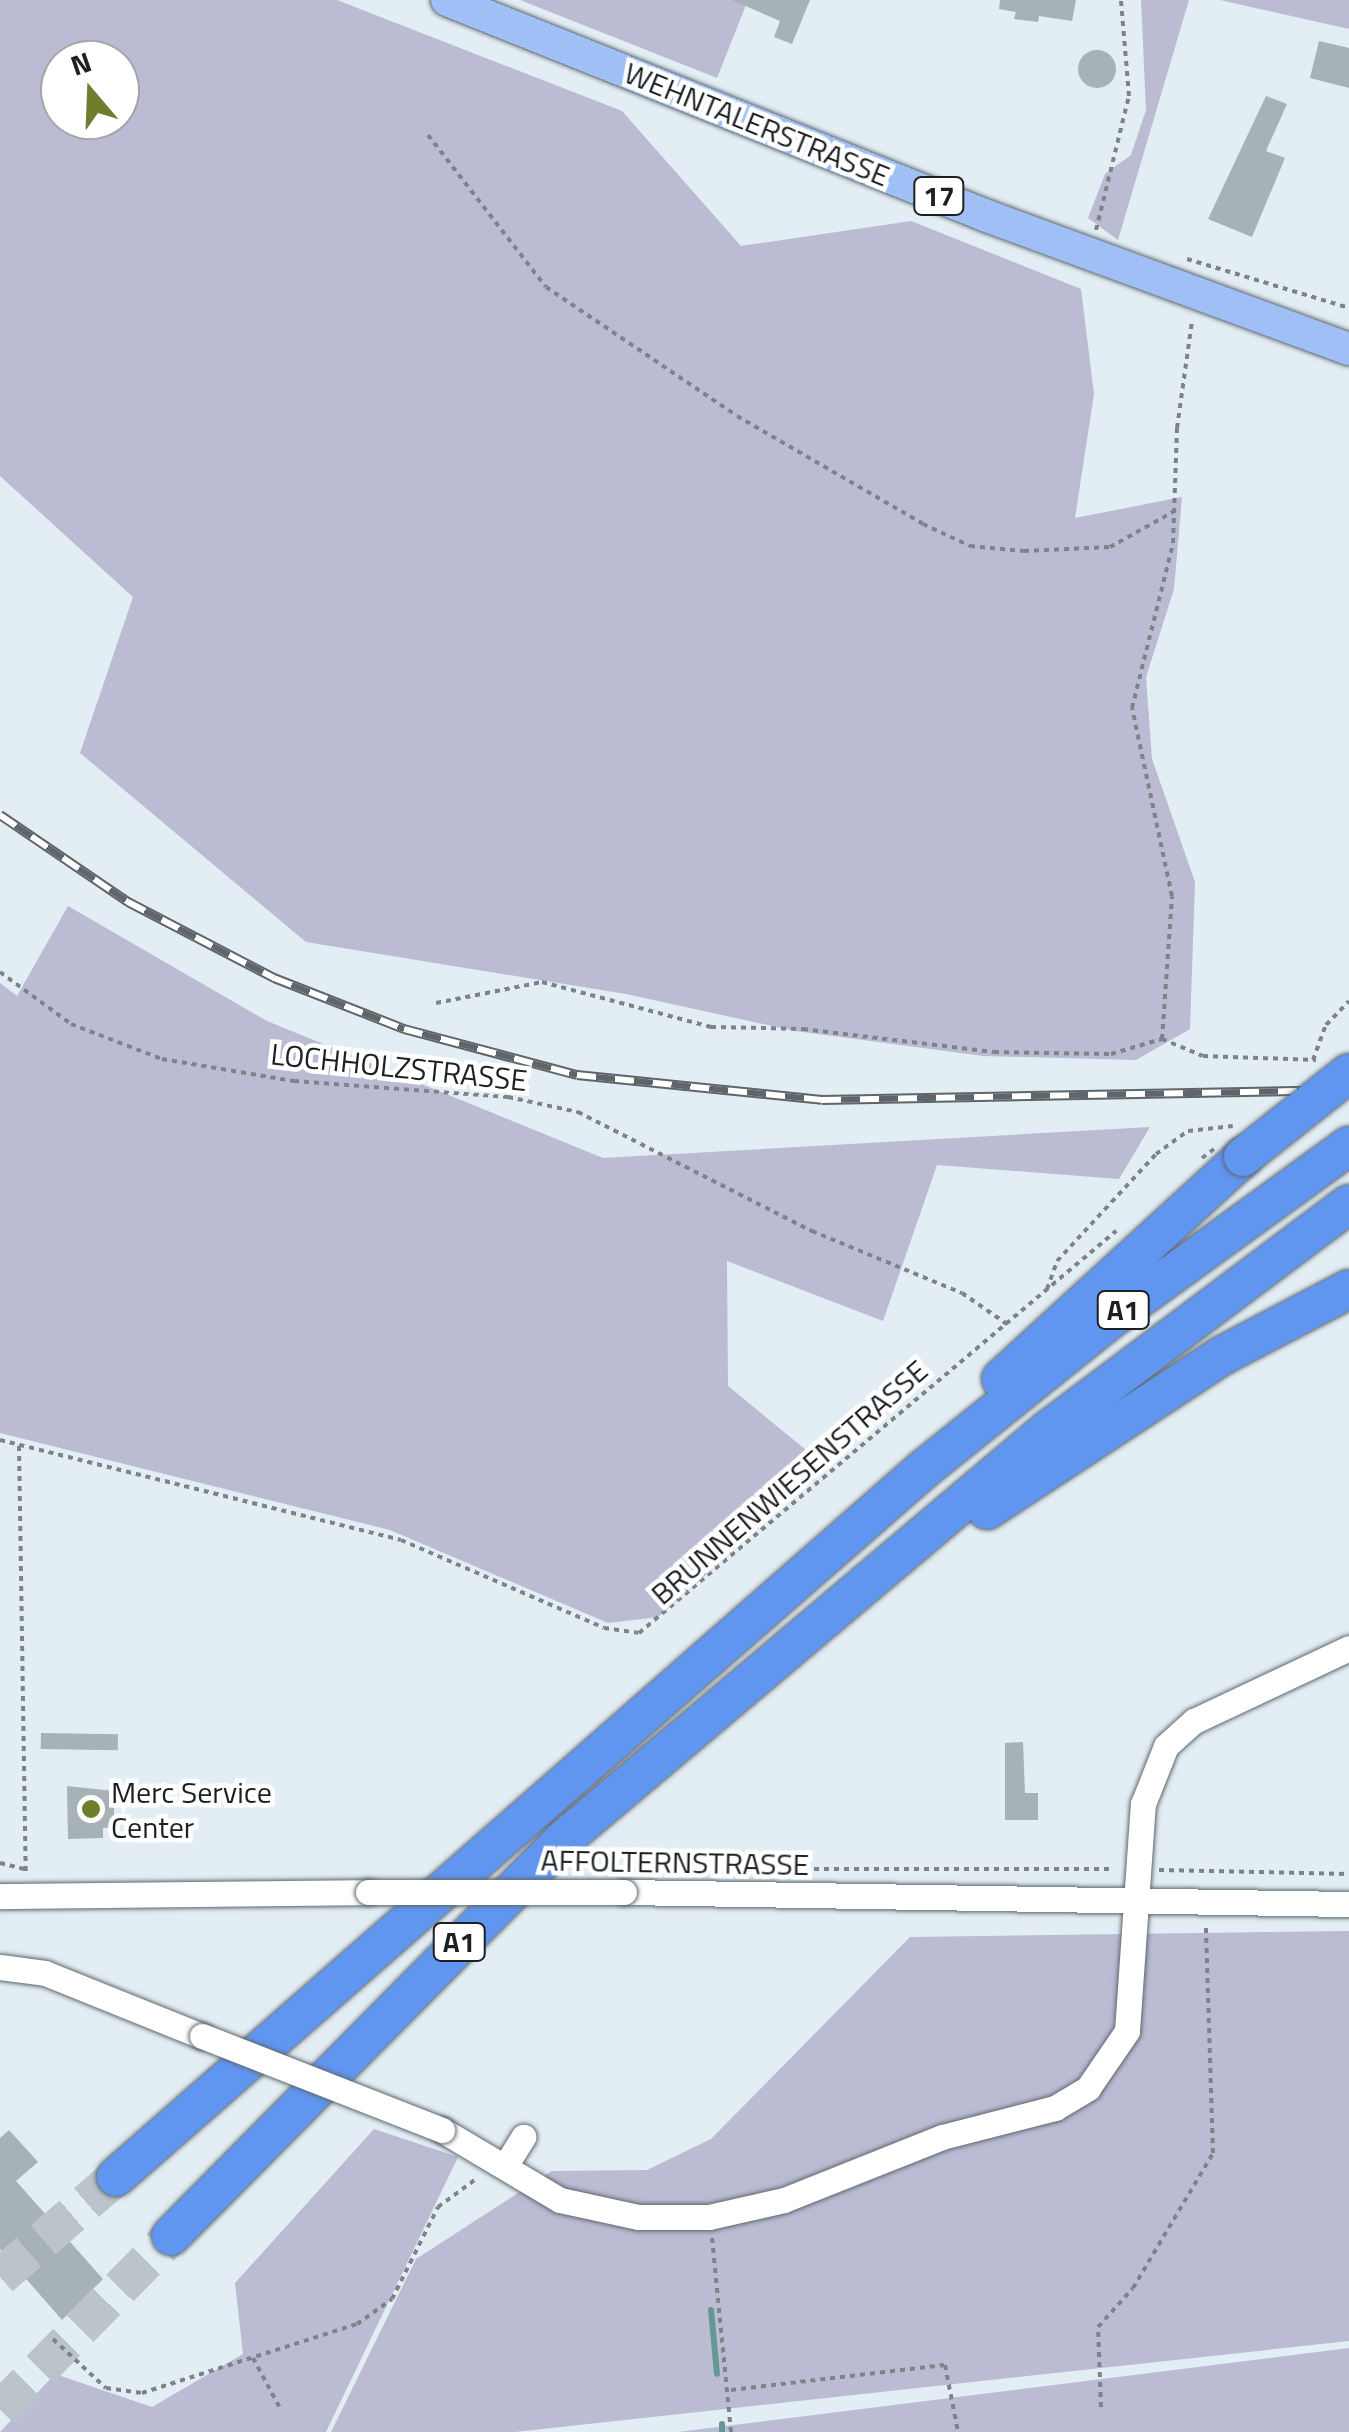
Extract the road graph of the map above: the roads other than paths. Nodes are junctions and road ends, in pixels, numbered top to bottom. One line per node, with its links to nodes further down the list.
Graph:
1 (447, 0): 2 (main road, WEHNTALERSTRASSE / 17)
2 (1349, 349)
3 (1349, 1073): 7 (highway, bridge)
4 (1339, 1152): 7 (highway, A1)
5 (1349, 1204): 9 (highway, A1)
6 (1349, 1289): 9 (highway)
7 (924, 1469): 16 (highway, A1)
8 (1349, 1648): 11 (street)
9 (765, 1668): 17 (highway, A1)
10 (0, 1896): 11 (street, AFFOLTERNSTRASSE, bridge)
11 (1142, 1901): 12 (street, AFFOLTERNSTRASSE); 15 (street)
12 (1349, 1904)
13 (0, 1968): 15 (street, bridge)
14 (522, 2137): 15 (street)
15 (507, 2163)
16 (116, 2176)
17 (172, 2236)

